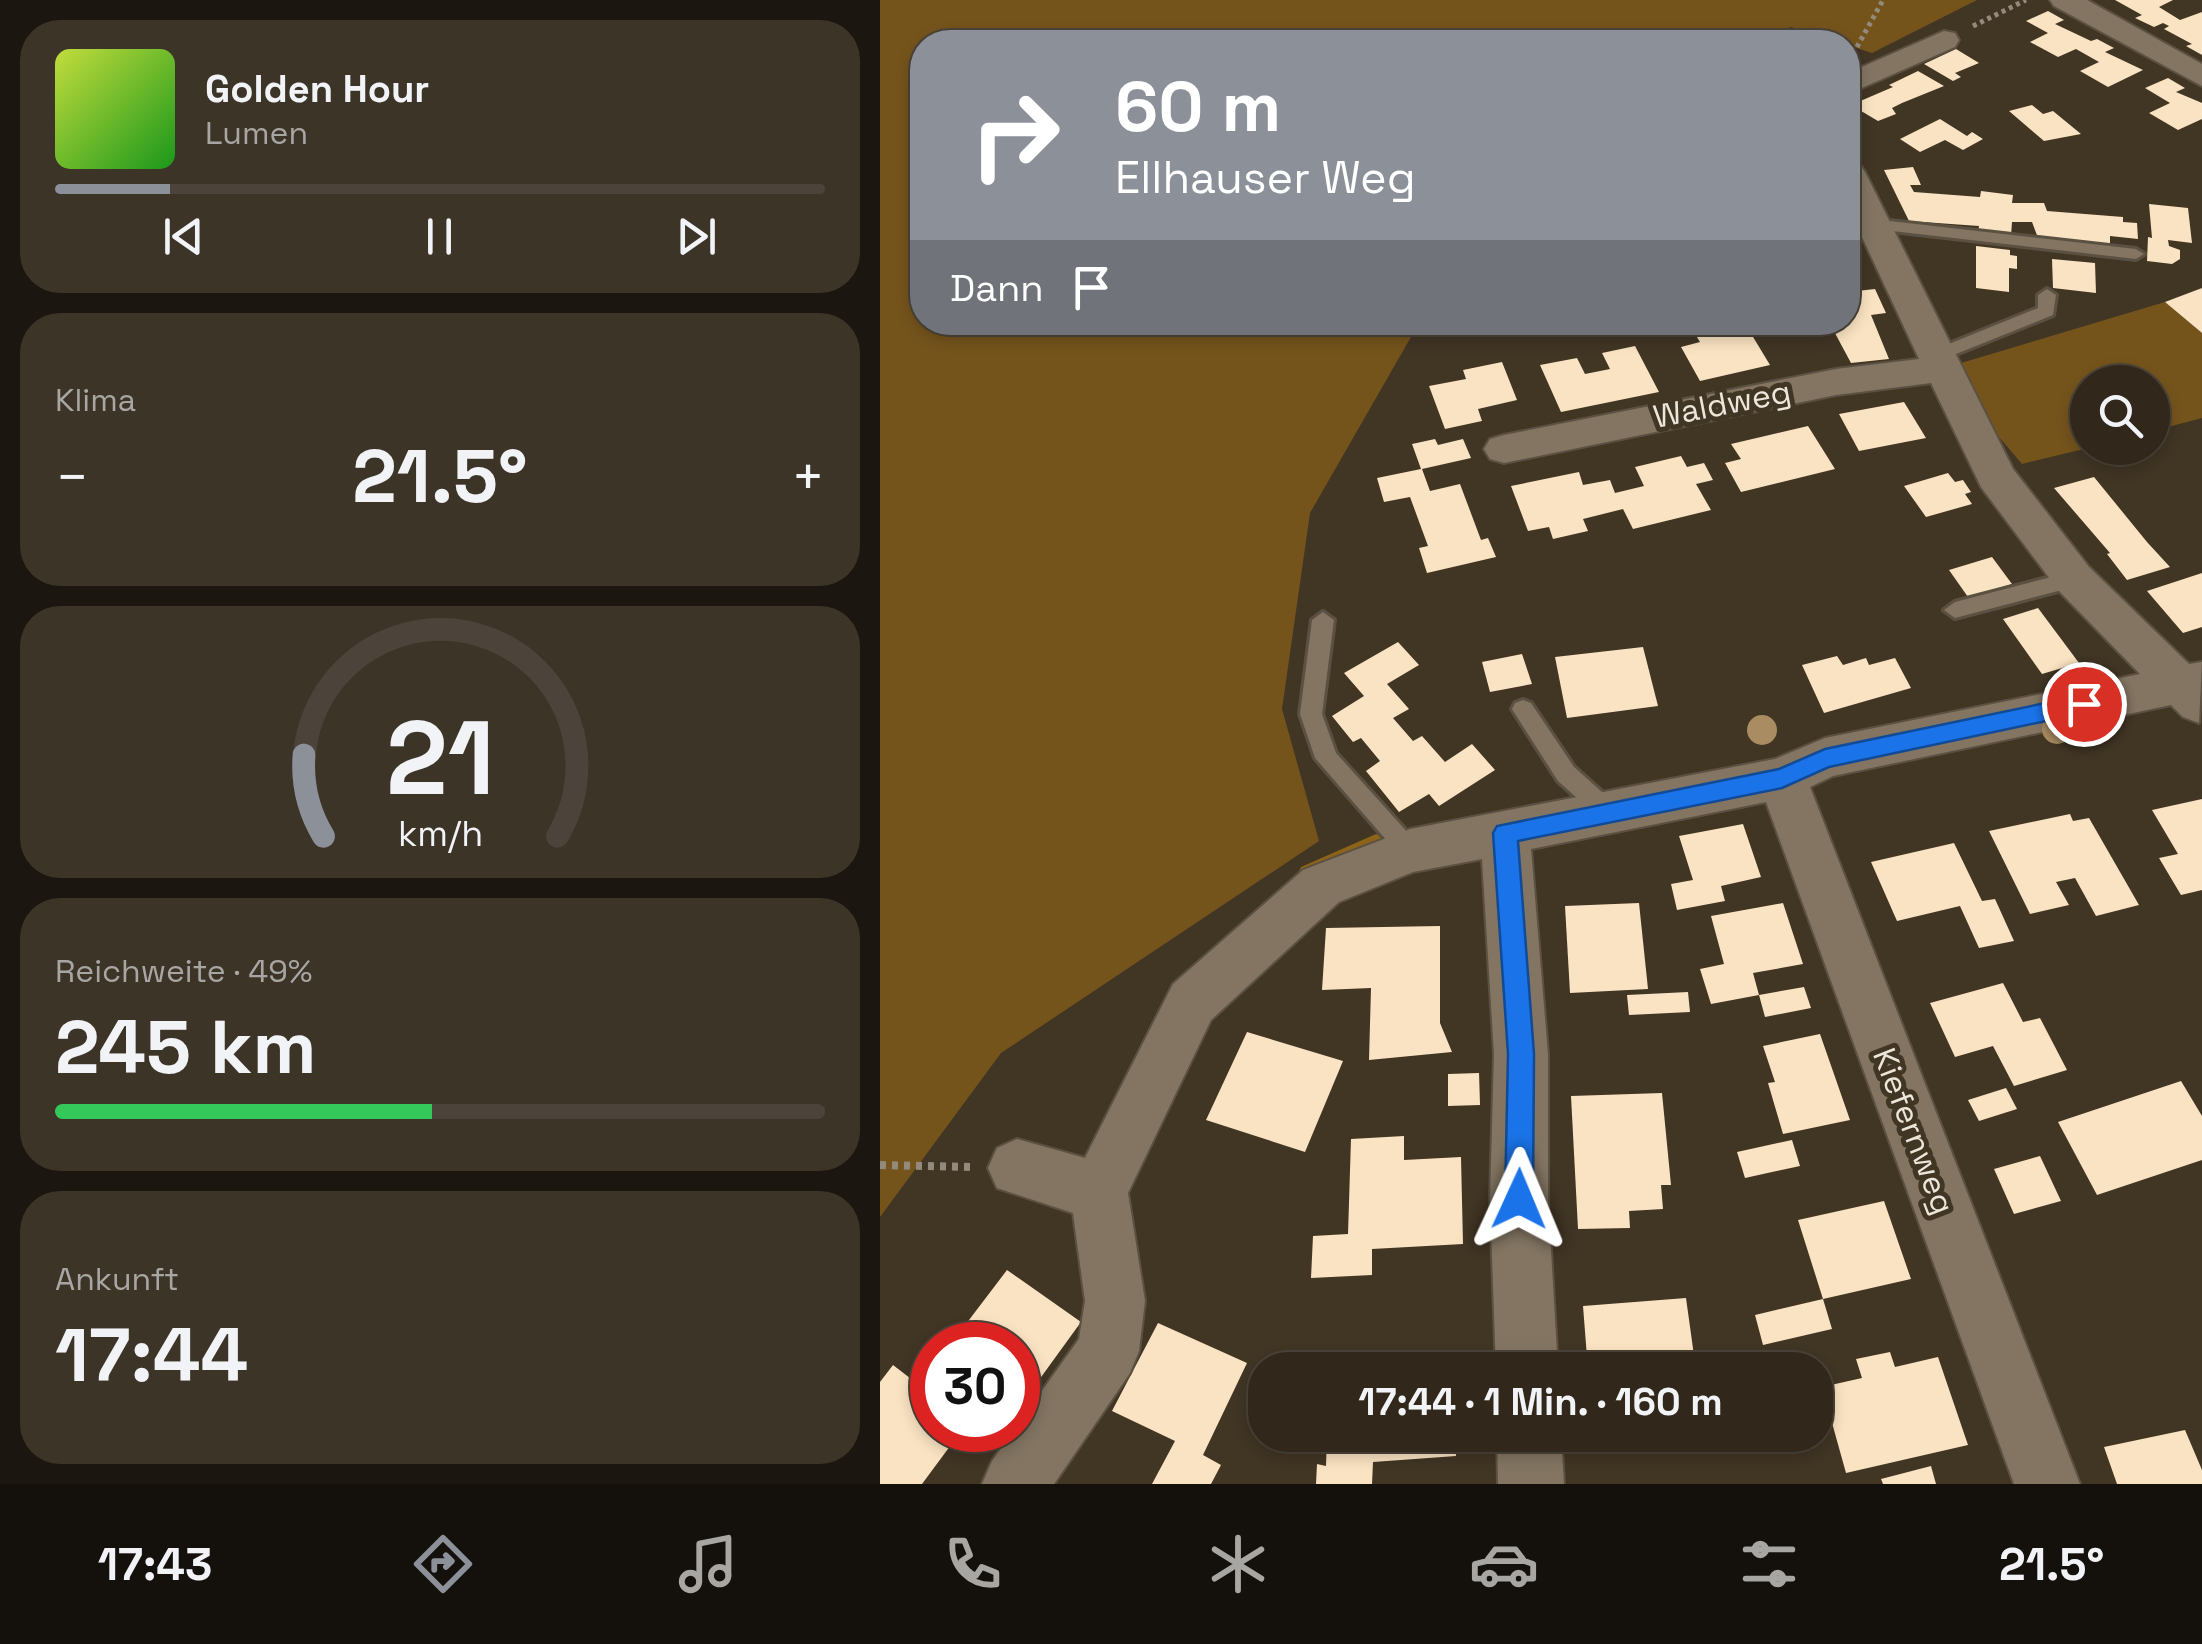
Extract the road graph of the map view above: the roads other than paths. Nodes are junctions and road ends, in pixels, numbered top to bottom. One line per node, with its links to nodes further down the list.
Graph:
1 (2065, 0): 3 (street)
2 (1944, 40): 4 (street)
3 (2202, 76)
4 (1860, 79)
5 (1860, 198): 6 (street)
6 (1872, 224): 7 (lane); 9 (street)
7 (2136, 254)
8 (2047, 295): 9 (lane)
9 (1938, 362): 10 (street, Waldweg); 11 (street)
10 (1504, 449)
11 (2074, 579): 12 (lane); 14 (street)
12 (1955, 610)
13 (1323, 620): 19 (lane)
14 (2195, 691): 16 (street)
15 (1523, 709): 17 (lane)
16 (1782, 778): 17 (street); 26 (street, Kiefernweg)
17 (1601, 814): 18 (street)
18 (1505, 833): 19 (street); 22 (street)
19 (1410, 850): 21 (street)
20 (1017, 1168): 21 (street)
21 (1099, 1192): 24 (street)
22 (1525, 1352)
23 (1530, 1452): 25 (street)
24 (1015, 1484)
25 (1532, 1484)
26 (2047, 1484)

